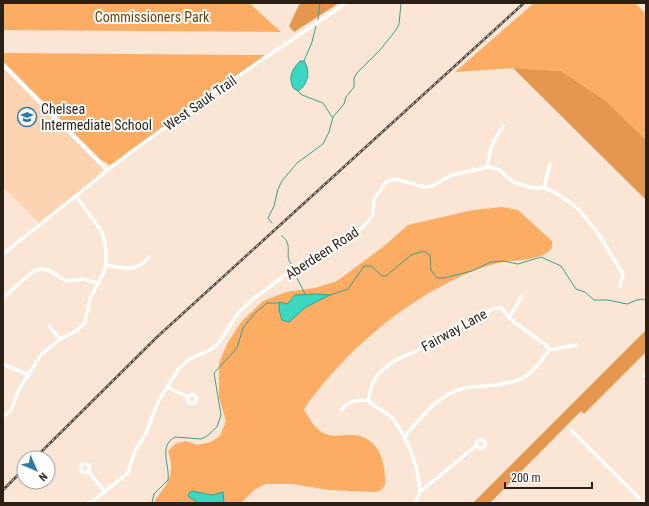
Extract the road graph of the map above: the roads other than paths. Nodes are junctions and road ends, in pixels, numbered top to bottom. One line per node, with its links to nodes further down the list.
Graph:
1 (346, 3): 6 (street, West Sauk Trail)
2 (3, 65): 6 (street)
3 (503, 126): 5 (street)
4 (550, 164): 7 (street)
5 (488, 168): 7 (street); 23 (street, Aberdeen Road)
6 (107, 170): 8 (street, West Sauk Trail)
7 (544, 188): 13 (street)
8 (76, 196): 9 (street, West Sauk Trail); 11 (street)
9 (3, 254)
10 (149, 257): 11 (street)
11 (106, 265): 12 (street)
12 (97, 283): 15 (street); 18 (street)
13 (620, 286)
14 (522, 296): 16 (street)
15 (3, 298)
16 (510, 318): 20 (street, Fairway Lane); 25 (street, Fairway Lane)
17 (49, 326): 18 (street)
18 (60, 339): 22 (street)
19 (576, 345): 20 (street)
20 (550, 350): 29 (street)
21 (3, 364): 22 (street)
22 (29, 375): 27 (street)
23 (167, 387): 24 (street); 32 (street, Aberdeen Road)
24 (188, 397)
25 (368, 400): 26 (street); 29 (street)
26 (341, 410)
27 (3, 418)
28 (571, 430): 36 (street)
29 (404, 438): 33 (street)
30 (477, 445): 33 (street)
31 (88, 471): 32 (street)
32 (105, 492): 34 (street, Aberdeen Road)
33 (420, 492): 35 (street)
34 (87, 503)
35 (415, 503)
36 (644, 503)

